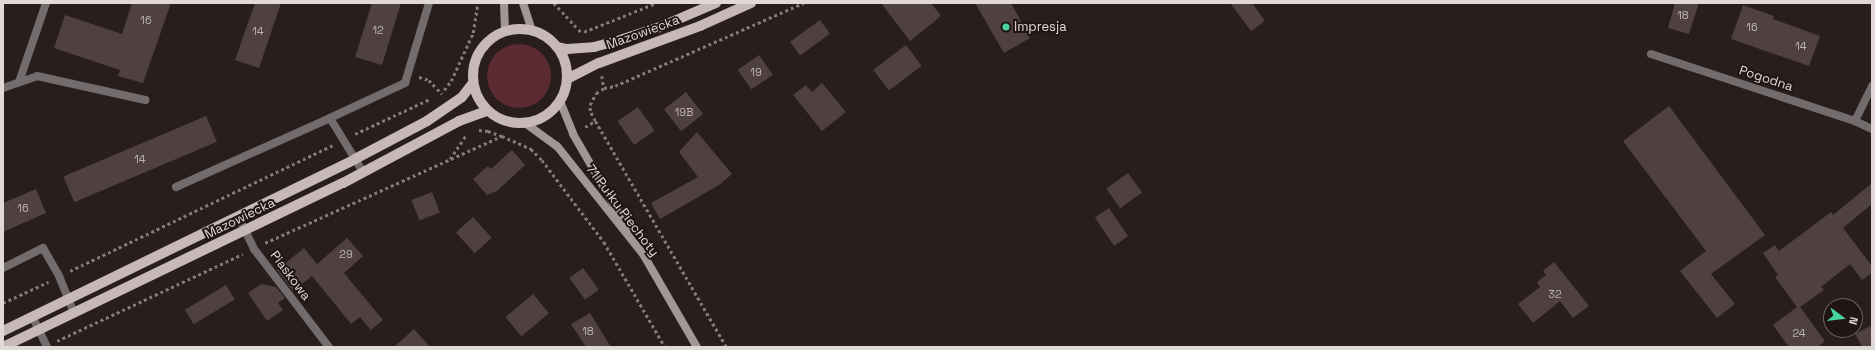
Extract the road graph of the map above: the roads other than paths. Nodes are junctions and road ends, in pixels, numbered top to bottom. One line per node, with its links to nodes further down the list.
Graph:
1 (46, 3): 12 (street)
2 (429, 3): 19 (street)
3 (504, 3): 8 (street)
4 (523, 3): 7 (street)
5 (716, 3): 9 (main road, Mazowiecka)
6 (752, 3): 11 (main road, Mazowiecka)
7 (532, 30): 8 (main road); 9 (main road)
8 (505, 31): 13 (main road)
9 (558, 47): 11 (main road)
10 (1651, 54): 20 (street, Pogodna)
11 (567, 79): 17 (main road)
12 (19, 82): 15 (street); 16 (street)
13 (473, 83): 18 (main road); 23 (main road, Mazowiecka)
14 (1872, 86): 20 (street)
15 (3, 88)
16 (145, 100)
17 (560, 101): 21 (main road); 28 (street)
18 (487, 111): 21 (main road); 24 (main road, Mazowiecka)
19 (330, 118): 23 (street); 25 (street)
20 (1855, 121): 22 (street, Pogodna)
21 (525, 123): 28 (street, 71 Pułku Piechoty)
22 (1872, 129)
23 (355, 159): 24 (street); 26 (main road, Mazowiecka)
24 (363, 172): 27 (main road, Mazowiecka)
25 (176, 187)
26 (238, 216): 27 (street, Piaskowa); 30 (main road, Mazowiecka)
27 (244, 232): 31 (main road, Mazowiecka); 37 (street, Piaskowa)
28 (643, 254): 38 (street, 71 Pułku Piechoty)
29 (3, 268): 30 (street)
30 (68, 298): 31 (street); 32 (main road, Mazowiecka)
31 (74, 313): 33 (main road, Mazowiecka)
32 (32, 316): 33 (street); 34 (main road, Mazowiecka)
33 (39, 329): 35 (street); 36 (main road, Mazowiecka)
34 (3, 331)
35 (47, 346)
36 (3, 347)
37 (329, 347)
38 (698, 347)

